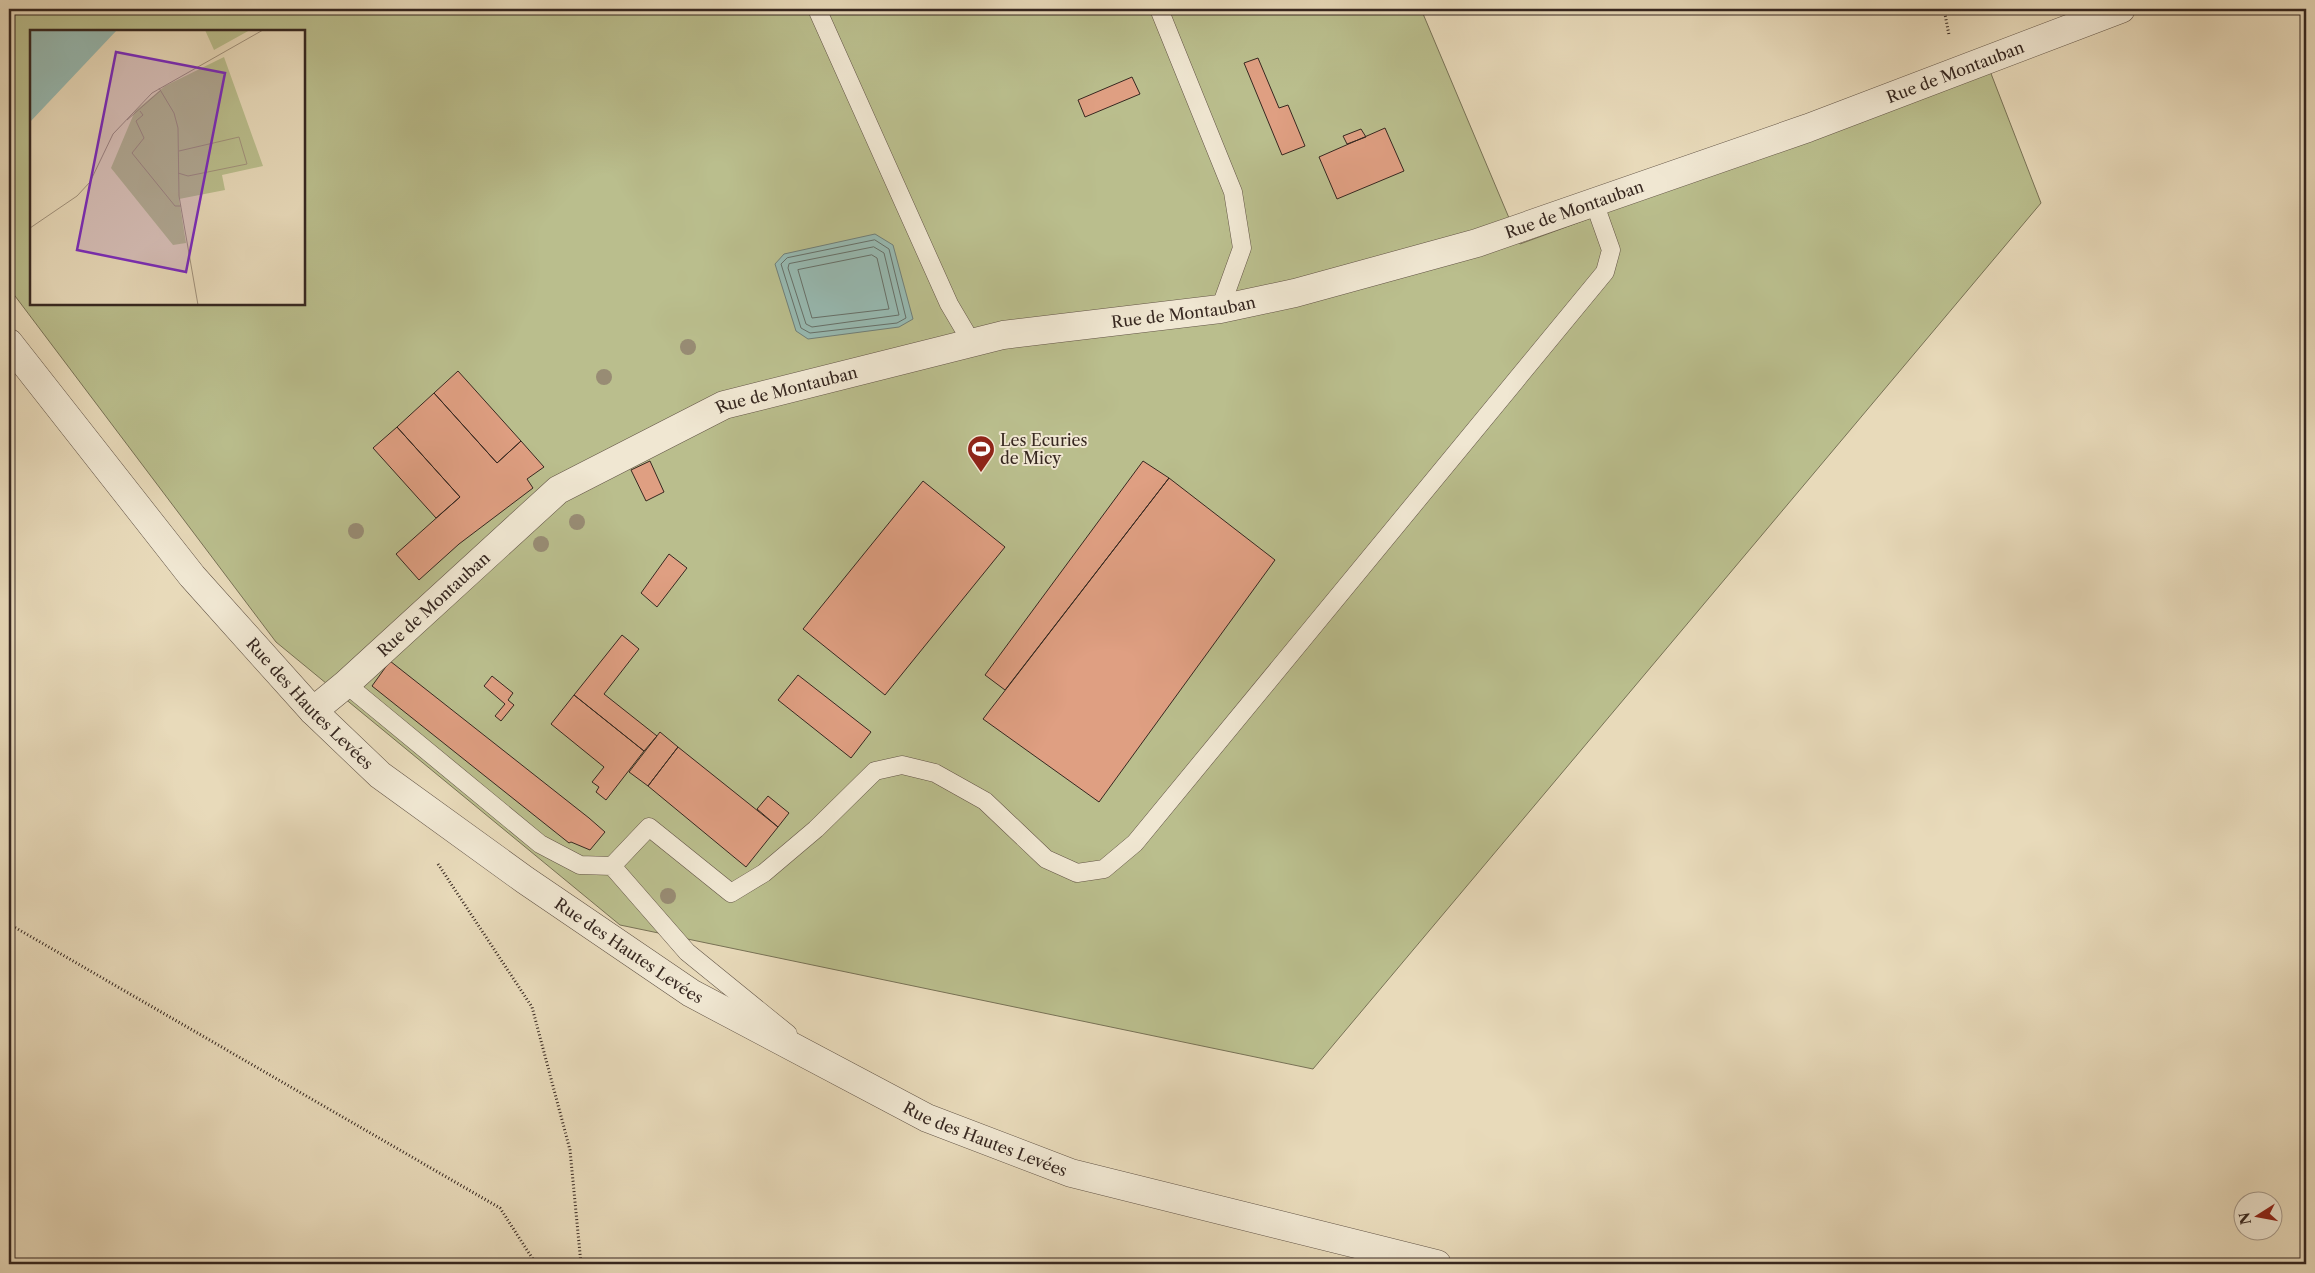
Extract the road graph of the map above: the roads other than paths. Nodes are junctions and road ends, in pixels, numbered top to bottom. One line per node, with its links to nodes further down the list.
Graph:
1 (817, 9): 7 (lane)
2 (1159, 9): 5 (lane)
3 (2121, 9): 4 (street, Rue de Montauban)
4 (1594, 202): 5 (street, Rue de Montauban); 10 (lane)
5 (1220, 309): 7 (street, Rue de Montauban)
6 (9, 343): 9 (street, Rue des Hautes Levées)
7 (972, 343): 8 (street, Rue de Montauban)
8 (346, 684): 9 (street, Rue de Montauban); 10 (lane)
9 (313, 712): 11 (street, Rue des Hautes Levées)
10 (612, 866): 11 (lane)
11 (826, 1064): 12 (street, Rue des Hautes Levées)
12 (1437, 1264)

